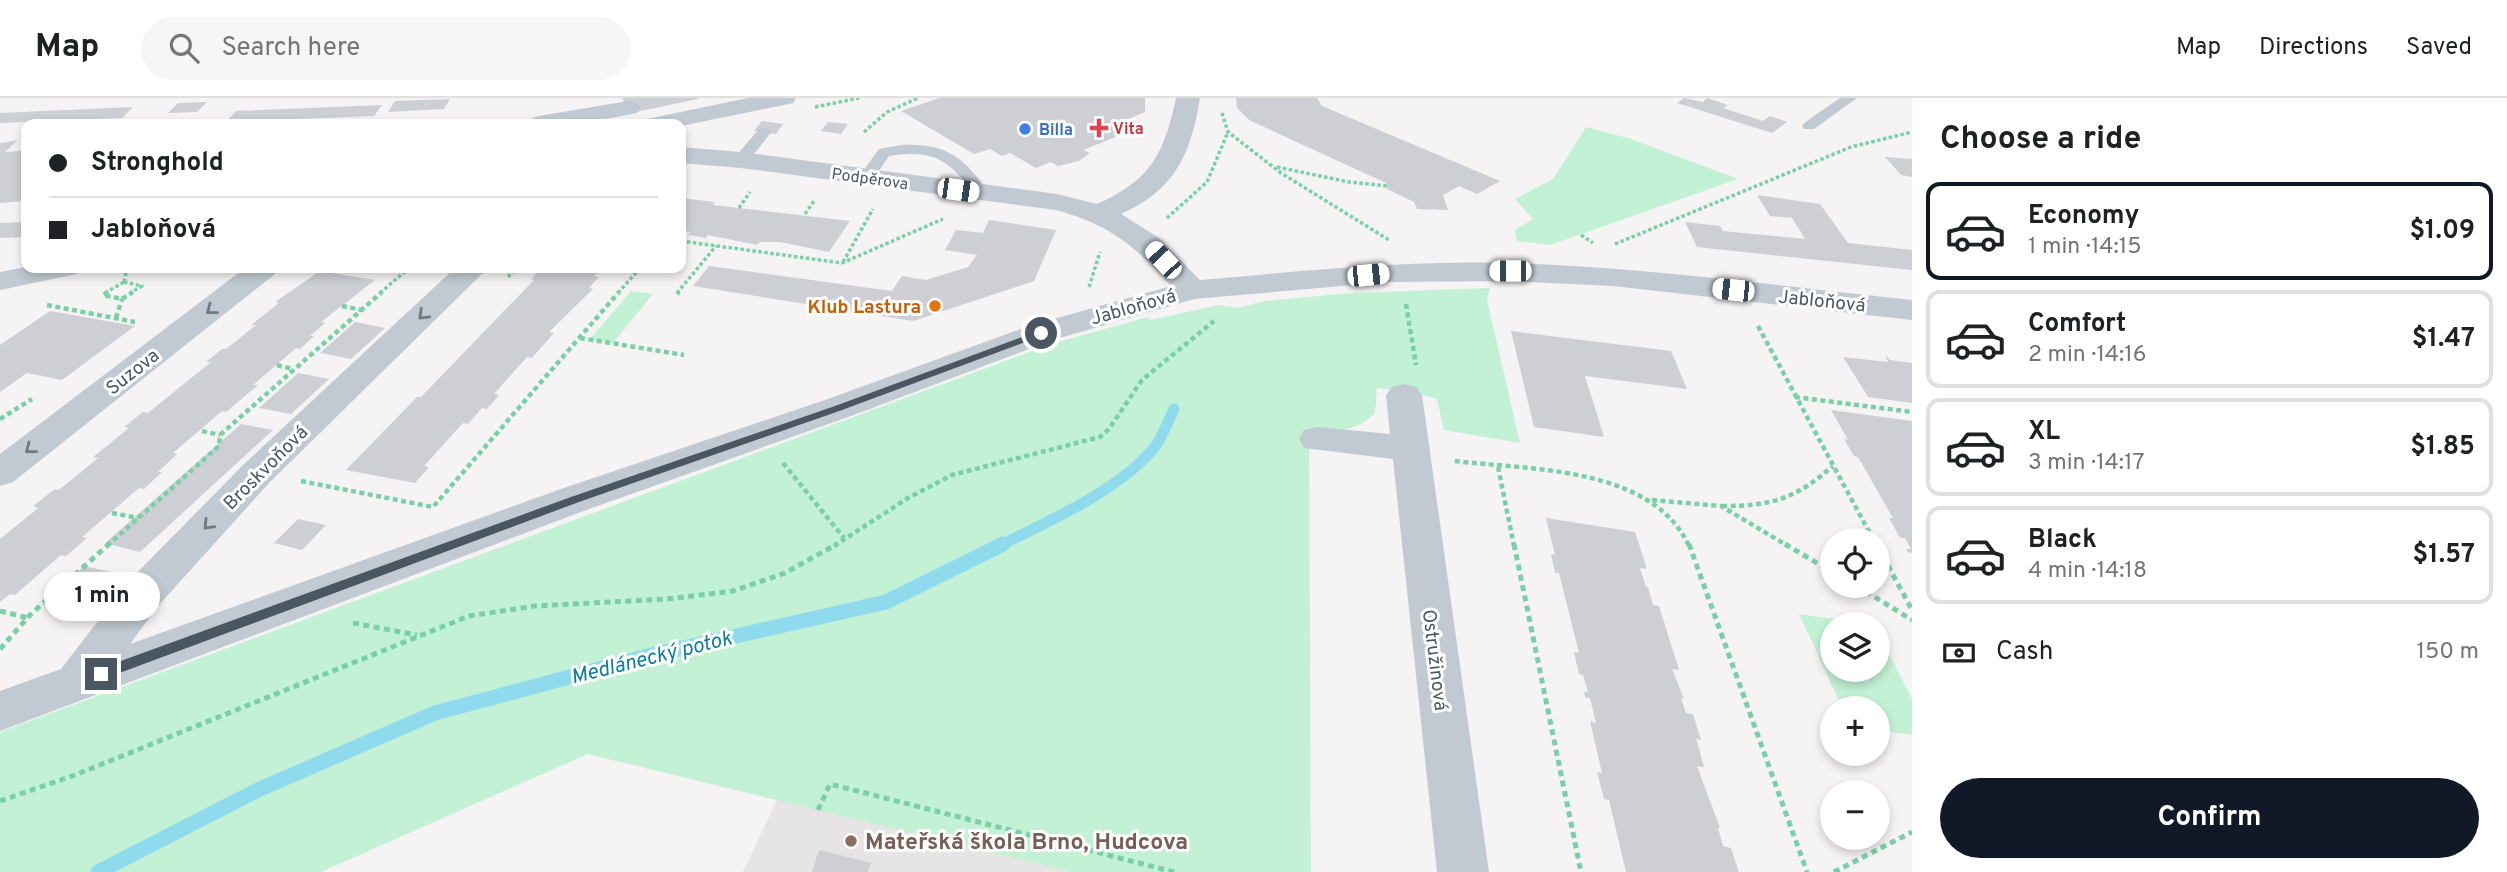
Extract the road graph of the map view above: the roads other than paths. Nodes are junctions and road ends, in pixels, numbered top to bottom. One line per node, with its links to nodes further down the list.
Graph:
1 (552, 98): 6 (street)
2 (784, 98): 8 (street)
3 (1188, 98): 13 (street)
4 (1850, 98): 9 (lane)
5 (628, 108): 7 (street)
6 (524, 119)
7 (567, 119)
8 (681, 119)
9 (1809, 125)
10 (764, 132): 12 (lane)
11 (686, 155): 12 (street, Podpěrova)
12 (741, 160): 13 (street, Podpěrova)
13 (1099, 213): 18 (street, Podpěrova)
14 (40, 273): 17 (street)
15 (258, 273): 24 (street, Suzova, one-way to 24)
16 (485, 277): 25 (street, Broskvoňová, one-way to 25)
17 (15, 278): 19 (street)
18 (1192, 290): 20 (street, Jabloňová); 25 (street, Jabloňová)
19 (0, 295)
20 (1912, 310)
21 (1404, 395): 23 (street, Ostružinová)
22 (1317, 439): 23 (street)
23 (1409, 448): 27 (street, Ostružinová)
24 (0, 473)
25 (77, 683): 26 (street, Jabloňová)
26 (0, 711)
27 (1463, 872)

